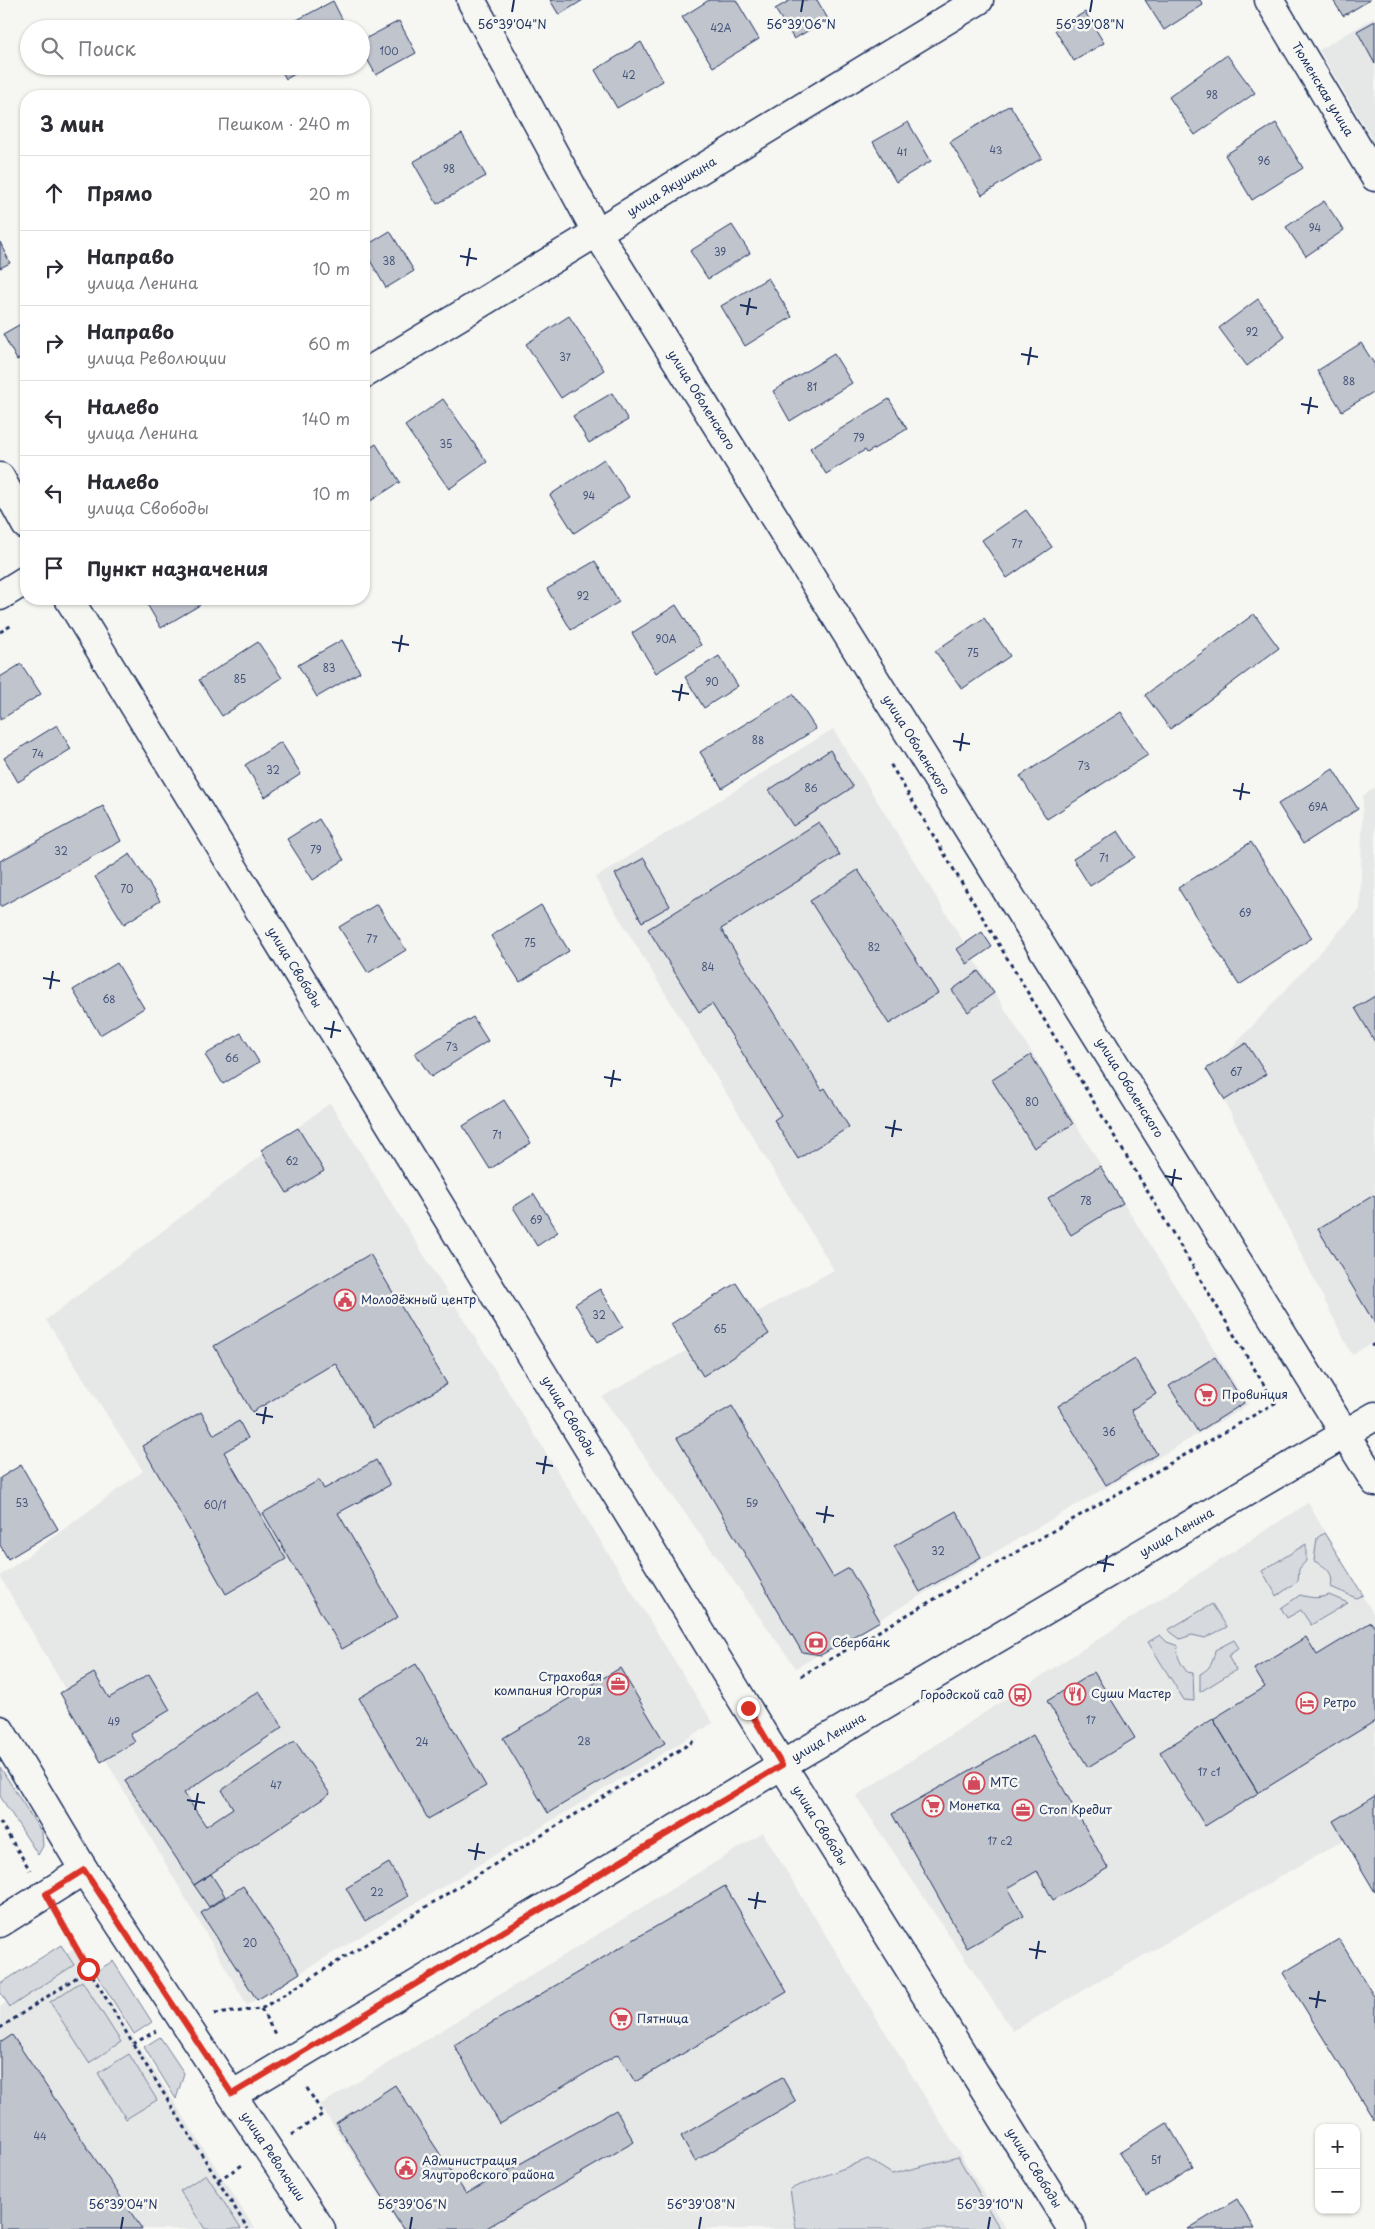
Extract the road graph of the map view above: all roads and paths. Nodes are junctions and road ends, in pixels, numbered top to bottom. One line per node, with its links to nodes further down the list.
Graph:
1 (471, 0): 5 (street, улица Оболенского)
2 (979, 0): 5 (street, улица Якушкина)
3 (1269, 0): 4 (street, Тюменская улица)
4 (1375, 177)
5 (596, 231): 6 (street, улица Якушкина); 14 (street, улица Оболенского)
6 (370, 370)
7 (0, 477): 8 (street)
8 (20, 513)
9 (20, 584): 10 (street)
10 (0, 596)
11 (73, 605): 19 (street, улица Свободы)
12 (888, 761): 16 (path)
13 (1375, 1416): 14 (street, улица Ленина)
14 (1345, 1434): 15 (street, улица Оболенского); 19 (street, улица Ленина)
15 (1375, 1482)
16 (801, 1676)
17 (0, 1730): 21 (street, улица Революции)
18 (697, 1739): 25 (path)
19 (782, 1765): 27 (street, улица Ленина); 30 (street, улица Свободы)
20 (0, 1822): 22 (path)
21 (84, 1870): 22 (street); 27 (street, улица Революции)
22 (46, 1894): 23 (street); 24 (path)
23 (0, 1923)
24 (88, 1969): 26 (path); 28 (path)
25 (261, 2009)
26 (0, 2028)
27 (232, 2094): 29 (street, улица Революции)
28 (248, 2229)
29 (320, 2229)
30 (1072, 2229)

